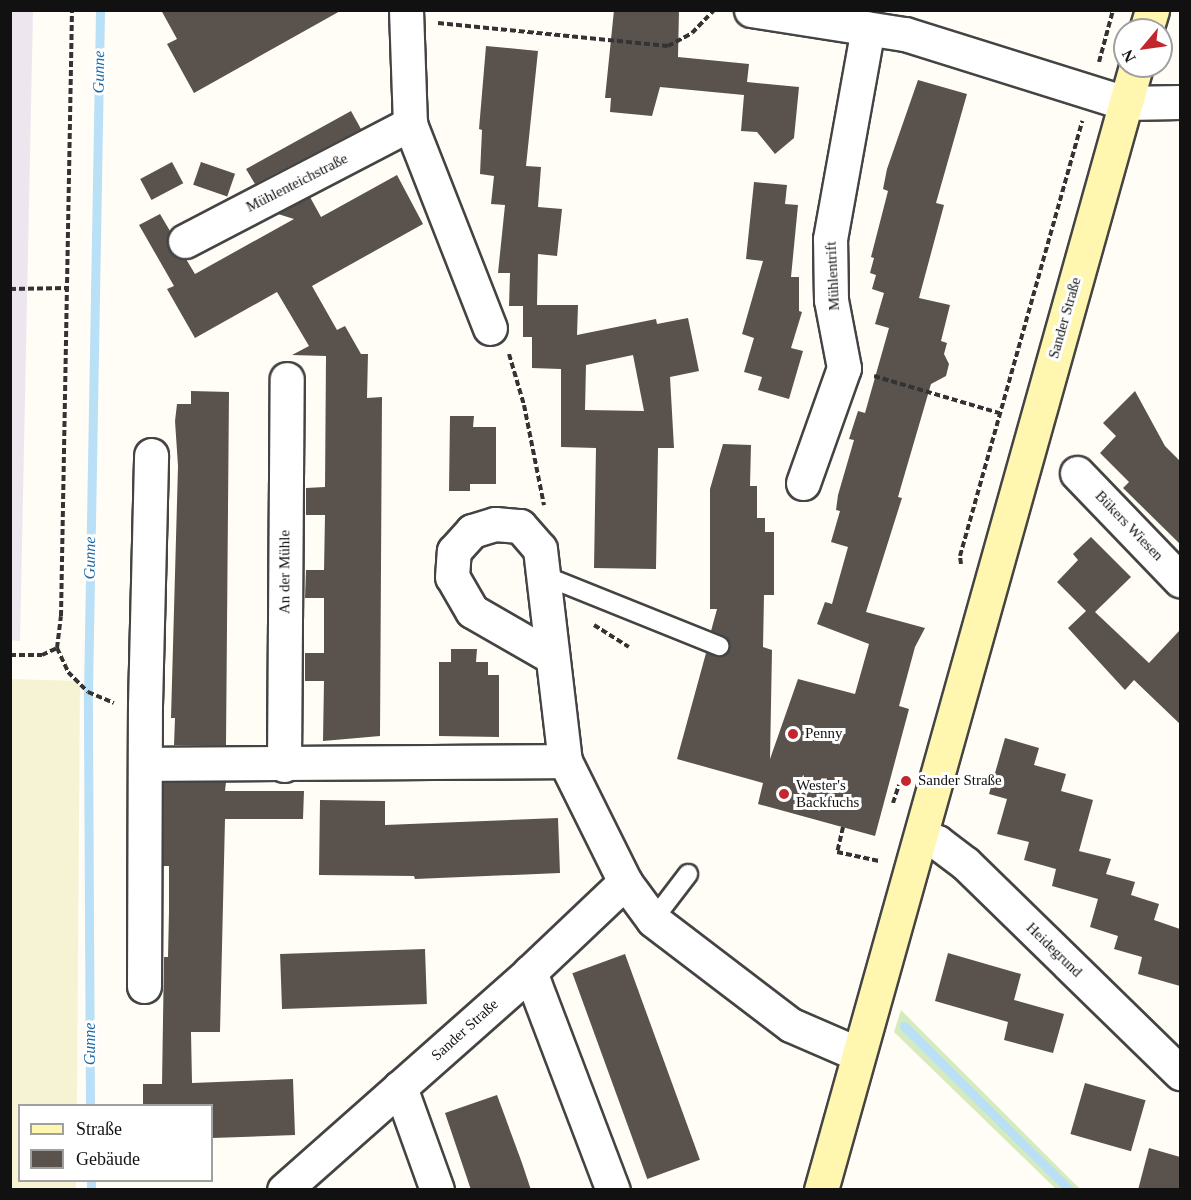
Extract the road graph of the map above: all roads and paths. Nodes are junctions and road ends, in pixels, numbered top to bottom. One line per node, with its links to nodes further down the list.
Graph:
1 (72, 10): 14 (path)
2 (714, 10): 5 (path)
3 (751, 10): 7 (street)
4 (1113, 10): 9 (path)
5 (406, 15): 12 (street)
6 (908, 22): 7 (street); 9 (street)
7 (868, 28): 17 (street, Mühlentrift)
8 (1132, 78): 11 (street, Sander Straße)
9 (1090, 94): 11 (street); 19 (path)
10 (1180, 102): 11 (street)
11 (1125, 103): 35 (street, Sander Straße)
12 (410, 124): 13 (street, Mühlenteichstraße); 16 (street)
13 (185, 241)
14 (68, 288): 15 (path); 27 (path)
15 (10, 289)
16 (490, 328): 23 (path)
17 (844, 368): 19 (path); 22 (street)
18 (287, 379): 33 (street, An der Mühle)
19 (999, 413): 24 (path)
20 (151, 455): 30 (street)
21 (1077, 472): 25 (street, Bükers Wiesen)
22 (803, 483)
23 (543, 562): 26 (lane); 29 (street); 29 (street)
24 (963, 575)
25 (1180, 580)
26 (719, 646)
27 (57, 648): 28 (path); 30 (path)
28 (10, 655)
29 (552, 657): 31 (street)
30 (145, 705): 32 (street)
31 (565, 761): 33 (street); 38 (street)
32 (147, 764): 33 (street); 41 (street)
33 (284, 765)
34 (843, 827): 36 (path)
35 (921, 837): 42 (street, Sander Straße); 43 (street, Heidegrund)
36 (886, 861)
37 (688, 874): 39 (lane)
38 (625, 882): 39 (street); 40 (street, Sander Straße)
39 (653, 920): 42 (street)
40 (530, 972): 44 (street, Sander Straße); 47 (street)
41 (144, 986)
42 (858, 1054): 48 (street, Sander Straße)
43 (1180, 1073)
44 (400, 1087): 45 (street, Sander Straße); 46 (street)
45 (284, 1190)
46 (437, 1190)
47 (613, 1190)
48 (821, 1190)

